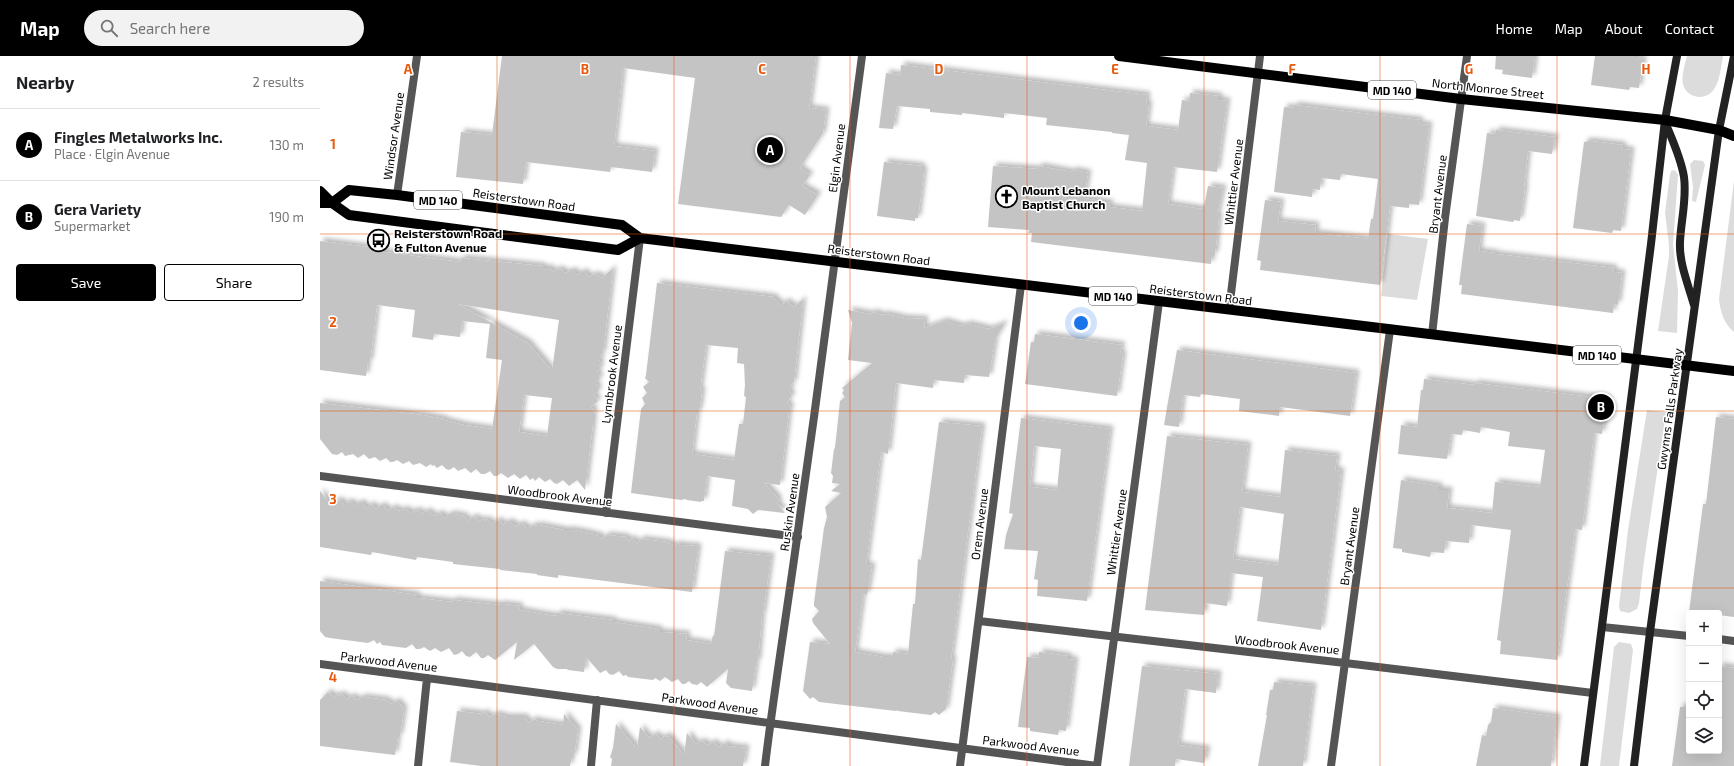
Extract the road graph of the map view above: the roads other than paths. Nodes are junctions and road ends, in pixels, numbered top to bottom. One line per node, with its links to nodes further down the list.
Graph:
1 (417, 56): 14 (street, Windsor Avenue)
2 (862, 56): 18 (street, Elgin Avenue)
3 (1119, 56): 8 (main road, North Monroe Street / MD 140)
4 (1260, 56): 8 (street, Whittier Avenue)
5 (1467, 56): 9 (street, Bryant Avenue)
6 (1677, 56): 10 (main road)
7 (1734, 56): 11 (main road, Gwynns Falls Parkway)
8 (1258, 73): 9 (main road, North Monroe Street / MD 140); 22 (street, Whittier Avenue)
9 (1461, 99): 10 (main road, North Monroe Street / MD 140); 24 (street, Bryant Avenue)
10 (1664, 120): 11 (main road, North Monroe Street / MD 140); 21 (main road); 25 (main road)
11 (1719, 130): 12 (main road, North Monroe Street / MD 140); 21 (main road, Gwynns Falls Parkway)
12 (1734, 136)
13 (320, 191): 16 (main road)
14 (397, 195): 16 (main road, Reisterstown Road); 17 (main road, Reisterstown Road / MD 140)
15 (320, 203): 16 (main road)
16 (332, 203): 17 (main road, MD 140)
17 (640, 238): 18 (main road, Reisterstown Road / MD 140); 29 (street, Lynnbrook Avenue)
18 (835, 262): 19 (main road, Reisterstown Road / MD 140); 30 (street, Ruskin Avenue)
19 (1021, 285): 20 (main road, Reisterstown Road / MD 140); 31 (street, Orem Avenue)
20 (1159, 302): 22 (main road, Reisterstown Road / MD 140); 35 (street, Whittier Avenue)
21 (1695, 307): 26 (main road, Gwynns Falls Parkway)
22 (1229, 310): 23 (main road, Reisterstown Road / MD 140)
23 (1390, 330): 24 (main road, Reisterstown Road / MD 140); 38 (street, Bryant Avenue)
24 (1432, 335): 25 (main road, Reisterstown Road / MD 140)
25 (1636, 360): 26 (main road, Reisterstown Road / MD 140); 32 (main road)
26 (1687, 366): 27 (main road, Reisterstown Road / MD 140); 33 (main road, Gwynns Falls Parkway)
27 (1734, 371)
28 (320, 476): 29 (street, Woodbrook Avenue)
29 (606, 513): 30 (street, Woodbrook Avenue)
30 (798, 537): 43 (street, Ruskin Avenue)
31 (979, 621): 35 (street, Woodbrook Avenue); 44 (street, Orem Avenue)
32 (1602, 627): 33 (street); 41 (main road)
33 (1650, 632): 34 (street); 52 (main road, Gwynns Falls Parkway)
34 (1686, 636)
35 (1114, 637): 38 (street, Woodbrook Avenue); 49 (street, Whittier Avenue)
36 (1722, 639): 37 (street)
37 (1734, 641)
38 (1345, 663): 41 (street, Woodbrook Avenue); 50 (street, Bryant Avenue)
39 (320, 664): 40 (street, Parkwood Avenue)
40 (427, 678): 42 (street, Parkwood Avenue); 45 (street)
41 (1593, 693): 51 (main road)
42 (597, 700): 43 (street, Parkwood Avenue); 46 (street)
43 (770, 723): 44 (street, Parkwood Avenue); 47 (street, Ruskin Avenue)
44 (962, 748): 48 (street, Orem Avenue); 49 (street, Parkwood Avenue)
45 (418, 766)
46 (591, 766)
47 (765, 766)
48 (960, 766)
49 (1097, 766)
50 (1331, 766)
51 (1584, 766)
52 (1634, 766)

